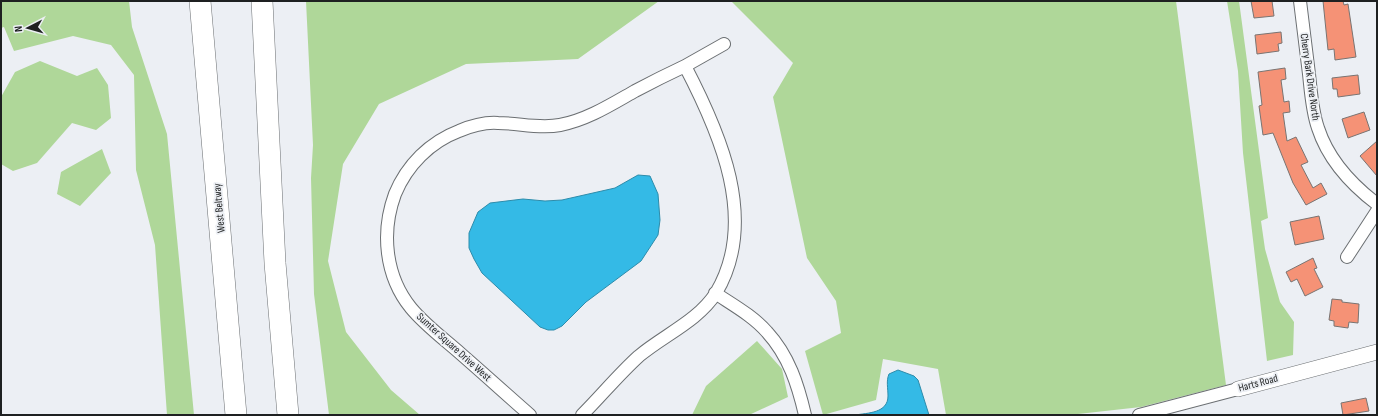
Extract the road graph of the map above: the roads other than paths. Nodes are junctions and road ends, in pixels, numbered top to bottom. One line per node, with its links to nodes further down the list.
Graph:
1 (200, 1): 14 (highway, West Beltway)
2 (262, 1): 10 (highway)
3 (276, 1): 10 (highway)
4 (1300, 1): 7 (street, Cherry Bark Drive North)
5 (724, 44): 6 (street, Sumter Square Drive West)
6 (685, 66): 11 (street); 16 (street, Sumter Square Drive West)
7 (1377, 204)
8 (1377, 211): 9 (street)
9 (1347, 257)
10 (275, 262): 15 (highway)
11 (715, 293): 17 (street); 18 (street)
12 (1377, 352): 13 (street, Harts Road)
13 (1238, 389): 19 (street, Harts Road)
14 (236, 415)
15 (288, 415)
16 (530, 415)
17 (582, 415)
18 (805, 415)
19 (1139, 415)

